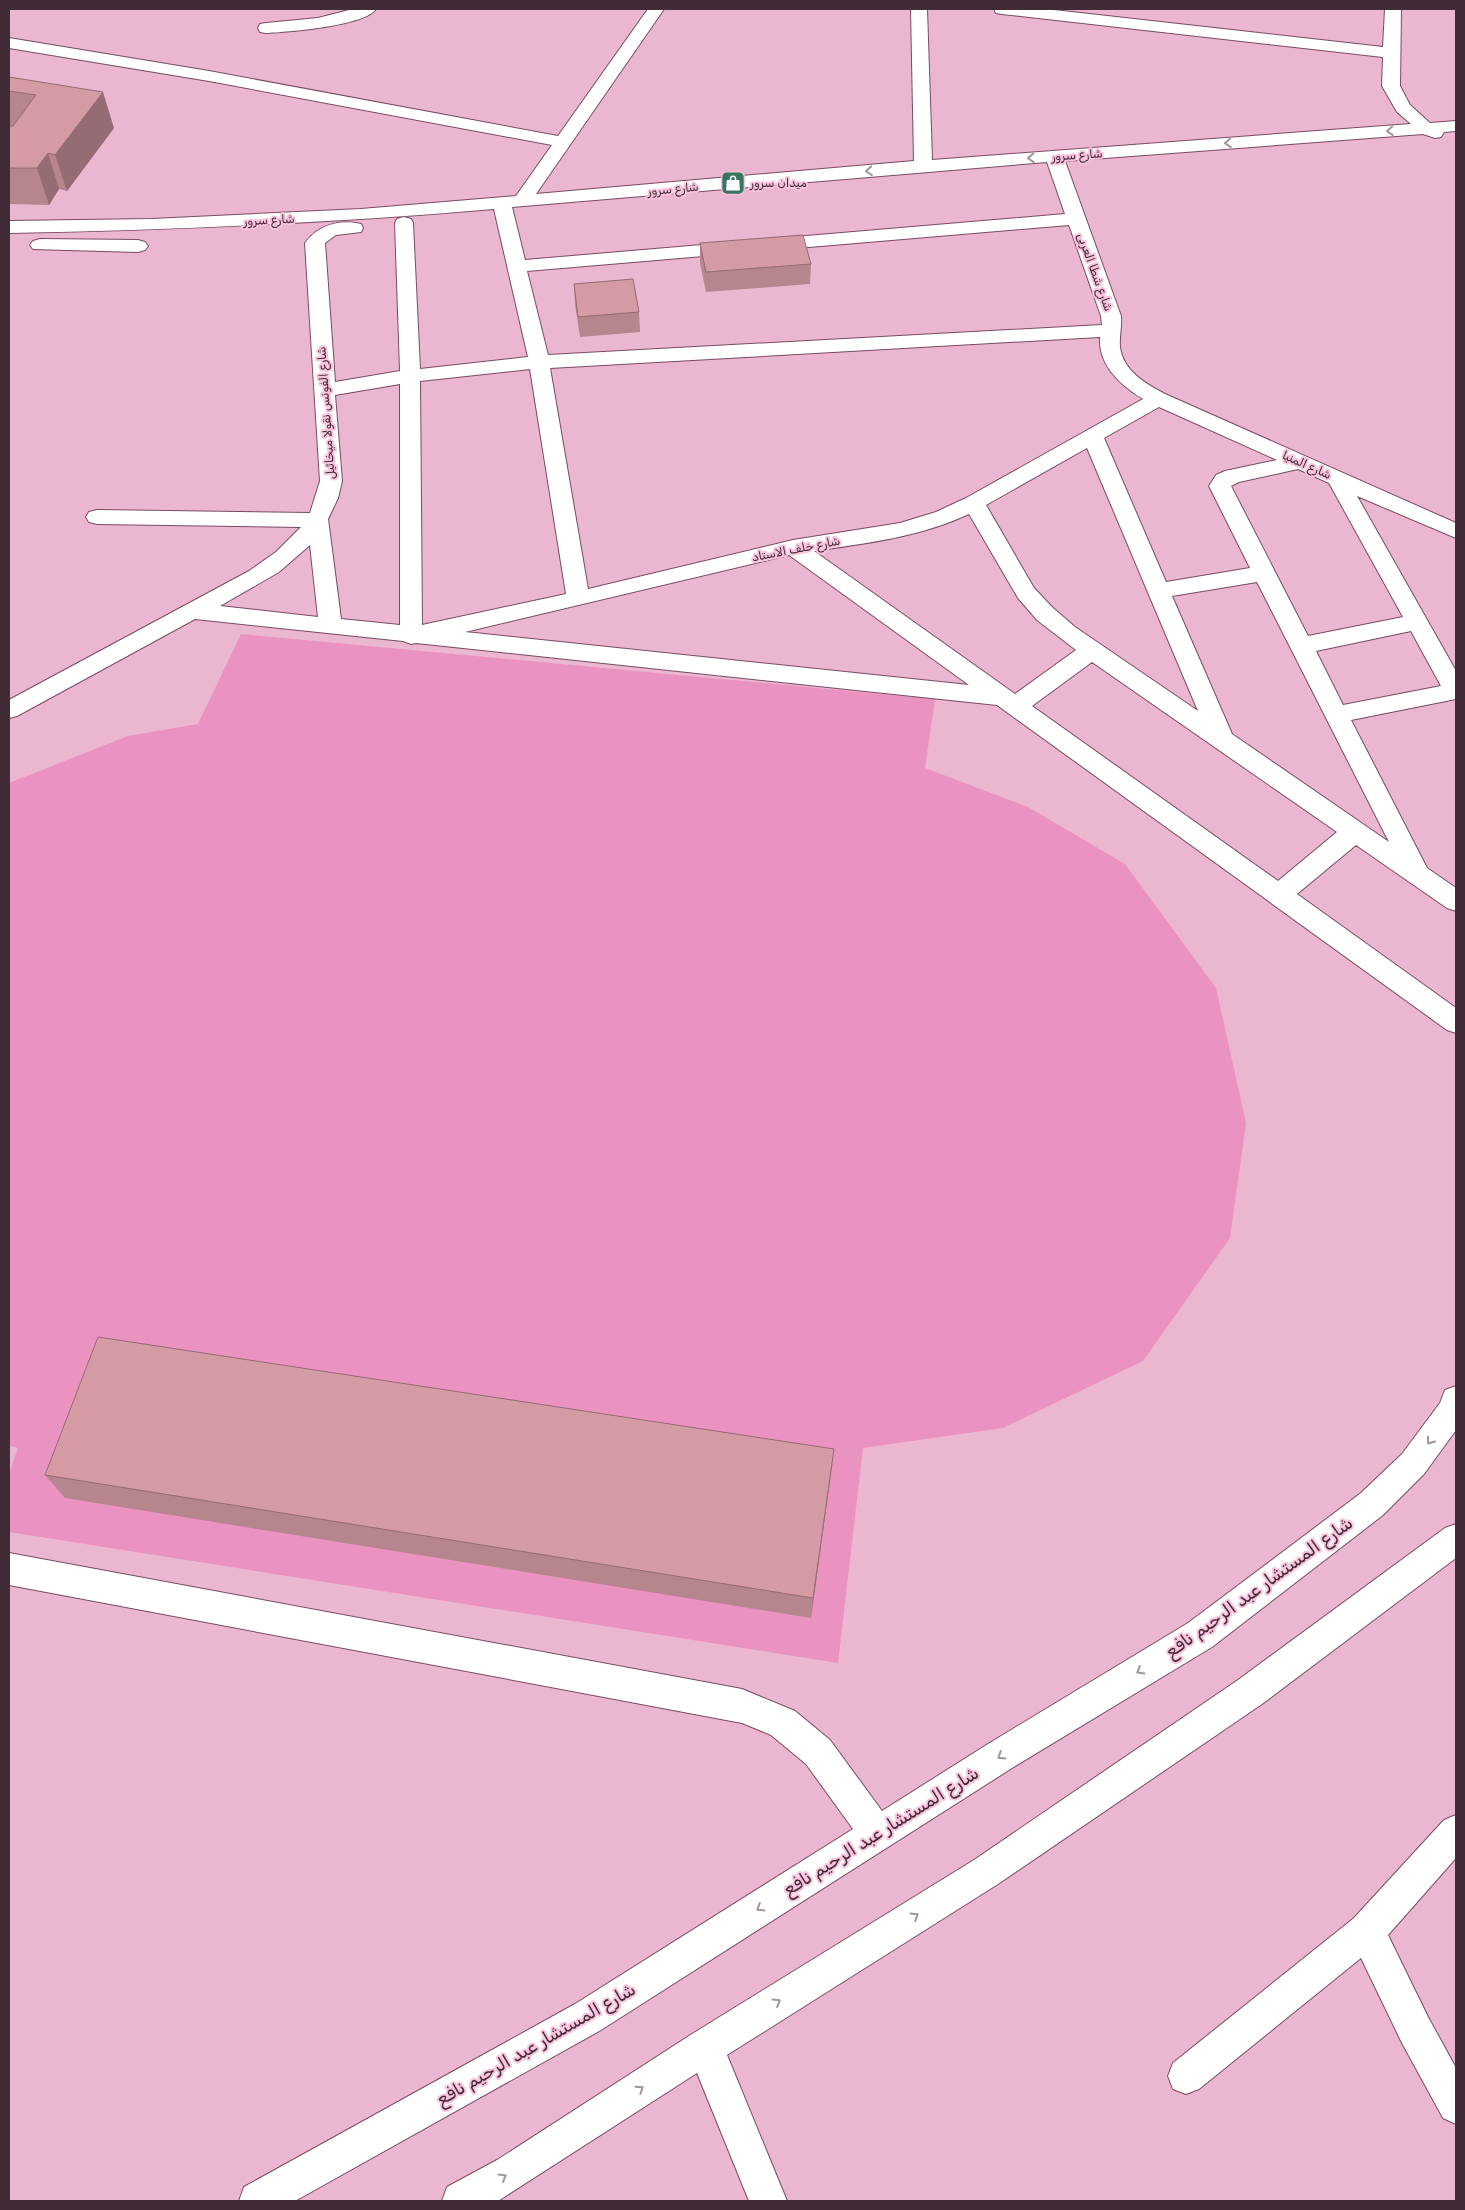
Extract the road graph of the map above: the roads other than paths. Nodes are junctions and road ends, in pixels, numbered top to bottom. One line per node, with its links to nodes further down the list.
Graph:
1 (368, 9): 6 (street)
2 (656, 9): 11 (street)
3 (919, 9): 13 (street)
4 (1002, 9): 8 (street)
5 (1393, 9): 8 (street)
6 (266, 28)
7 (9, 44): 11 (street)
8 (1392, 53): 9 (street)
9 (1426, 128): 10 (street, شارع سرور); 12 (street, شارع سرور, one-way to 12)
10 (1456, 135)
11 (564, 142): 14 (street)
12 (1054, 157): 13 (street, شارع سرور, one-way to 13); 16 (street, شارع شطا العربى)
13 (923, 166): 14 (street, شارع سرور, one-way to 14)
14 (511, 203): 15 (street, شارع سرور); 22 (street)
15 (462, 208): 17 (street, شارع سرور); 18 (street, شارع الفونس نقولا ميخائيل)
16 (1076, 219): 22 (street); 23 (street, شارع شطا العربى)
17 (362, 221): 18 (street, شارع الفونس نقولا ميخائيل); 19 (street, شارع سرور); 26 (street, شارع الفونس نقولا ميخائيل)
18 (404, 223): 25 (street)
19 (9, 227)
20 (19, 245): 21 (street)
21 (138, 246)
22 (516, 266): 24 (street)
23 (1113, 330): 24 (street); 27 (street, شارع شطا العربى)
24 (539, 362): 25 (street); 38 (street)
25 (410, 376): 26 (street); 42 (street)
26 (325, 390): 33 (street, شارع الفونس نقولا ميخائيل)
27 (1158, 399): 28 (street, شارع خلف الاستاد); 29 (street, شارع المنيا)
28 (1093, 436): 31 (street, شارع خلف الاستاد); 37 (street)
29 (1300, 462): 30 (street, شارع المنيا); 36 (street)
30 (1336, 478): 34 (street, شارع المنيا); 40 (street)
31 (974, 503): 35 (street, شارع خلف الاستاد); 44 (street)
32 (97, 516): 33 (street)
33 (318, 520): 39 (street, شارع الفونس نقولا ميخائيل); 41 (street)
34 (1456, 531)
35 (793, 547): 38 (street, شارع خلف الاستاد); 46 (street)
36 (1263, 573): 37 (street); 43 (street)
37 (1159, 591): 49 (street)
38 (578, 599): 42 (street, شارع خلف الاستاد)
39 (192, 611): 41 (street); 47 (street, شارع الفونس نقولا ميخائيل)
40 (1417, 622): 43 (street); 45 (street)
41 (331, 627): 42 (street)
42 (411, 636): 46 (street)
43 (1301, 646): 48 (street)
44 (1092, 650): 46 (street); 49 (street)
45 (1456, 691): 48 (street)
46 (1009, 701): 52 (street)
47 (9, 710)
48 (1336, 715): 51 (street)
49 (1222, 740): 50 (street)
50 (1355, 831): 51 (street); 52 (street)
51 (1418, 874): 53 (street)
52 (1279, 895): 54 (street)
53 (1456, 901)
54 (1456, 1022)
55 (1456, 1400): 59 (street, شارع المستشار عبد الرحيم نافع, one-way to 59)
56 (1456, 1539): 61 (street, one-way to 56)
57 (9, 1569): 59 (street)
58 (1456, 1832): 60 (street)
59 (877, 1834): 64 (street, شارع المستشار عبد الرحيم نافع, one-way to 64)
60 (1367, 1931): 62 (street); 63 (street)
61 (705, 2047): 65 (street, one-way to 61); 66 (street)
62 (1186, 2076)
63 (1456, 2105)
64 (258, 2201)
65 (461, 2201)
66 (768, 2201)

